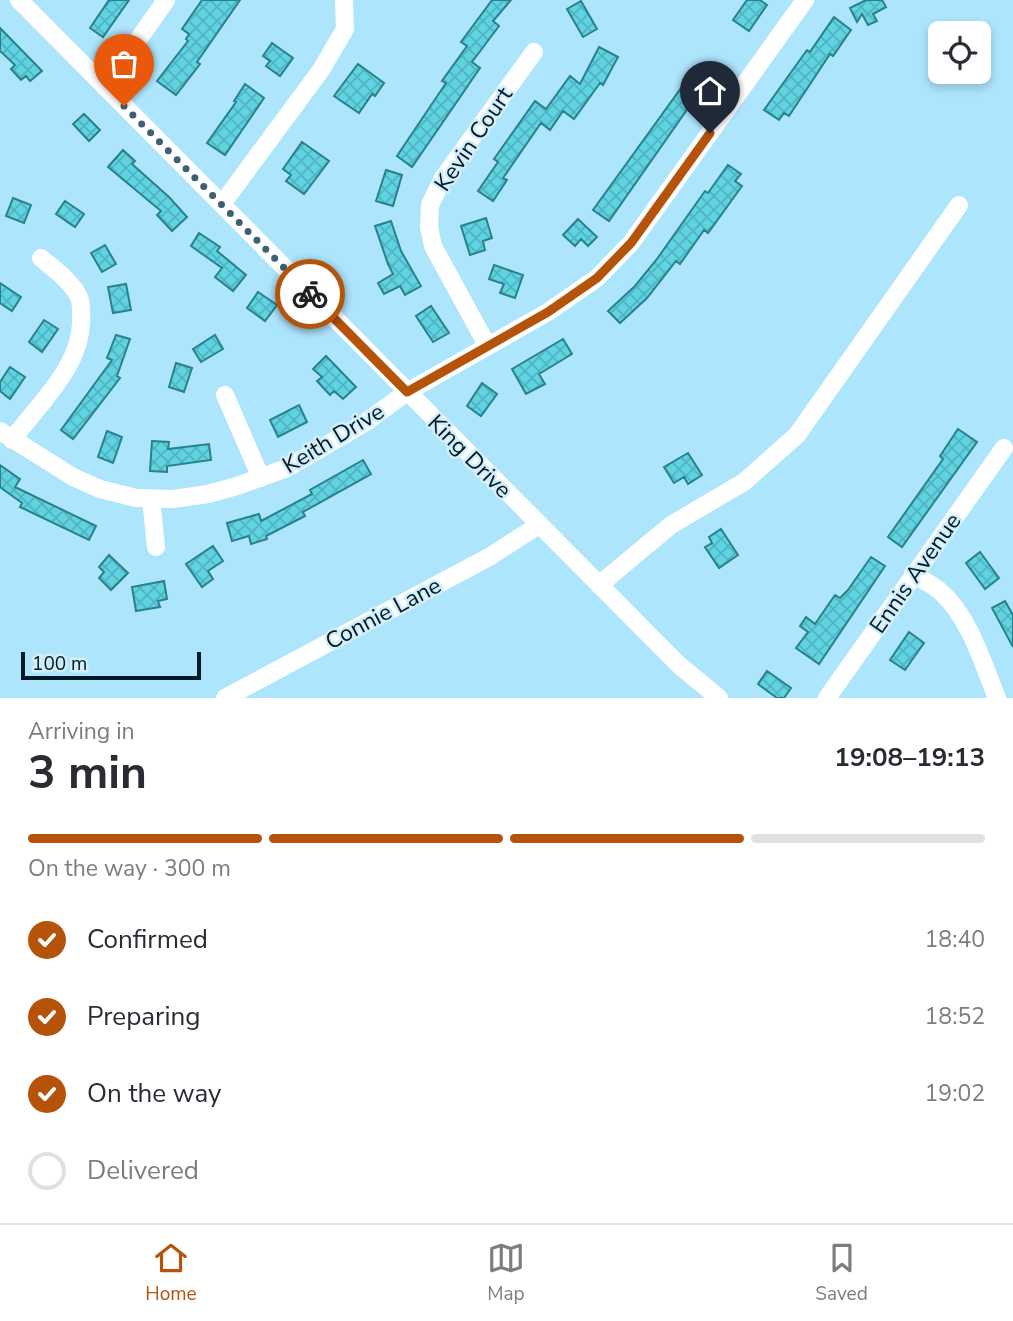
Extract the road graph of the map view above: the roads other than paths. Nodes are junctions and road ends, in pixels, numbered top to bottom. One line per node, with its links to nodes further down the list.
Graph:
1 (19, 0): 6 (street, King Drive)
2 (166, 0): 6 (street)
3 (344, 0): 7 (street)
4 (805, 0): 10 (street, Keith Drive)
5 (534, 52): 10 (street, Kevin Court)
6 (104, 87): 7 (street, King Drive)
7 (222, 204): 11 (street, King Drive)
8 (959, 205): 20 (street)
9 (41, 258): 13 (street)
10 (487, 345): 11 (street, Keith Drive)
11 (407, 392): 15 (street, Keith Drive); 17 (street, King Drive)
12 (225, 395): 15 (street)
13 (6, 435): 16 (street, Keith Drive)
14 (1004, 449): 19 (street, Ennis Avenue)
15 (261, 478): 16 (street, Keith Drive)
16 (151, 499): 18 (street)
17 (539, 525): 20 (street, King Drive); 21 (street, Connie Lane)
18 (156, 547)
19 (914, 574): 23 (street, Ennis Avenue); 24 (street)
20 (599, 585): 22 (street, King Drive)
21 (225, 698)
22 (719, 698)
23 (827, 698)
24 (997, 698)

